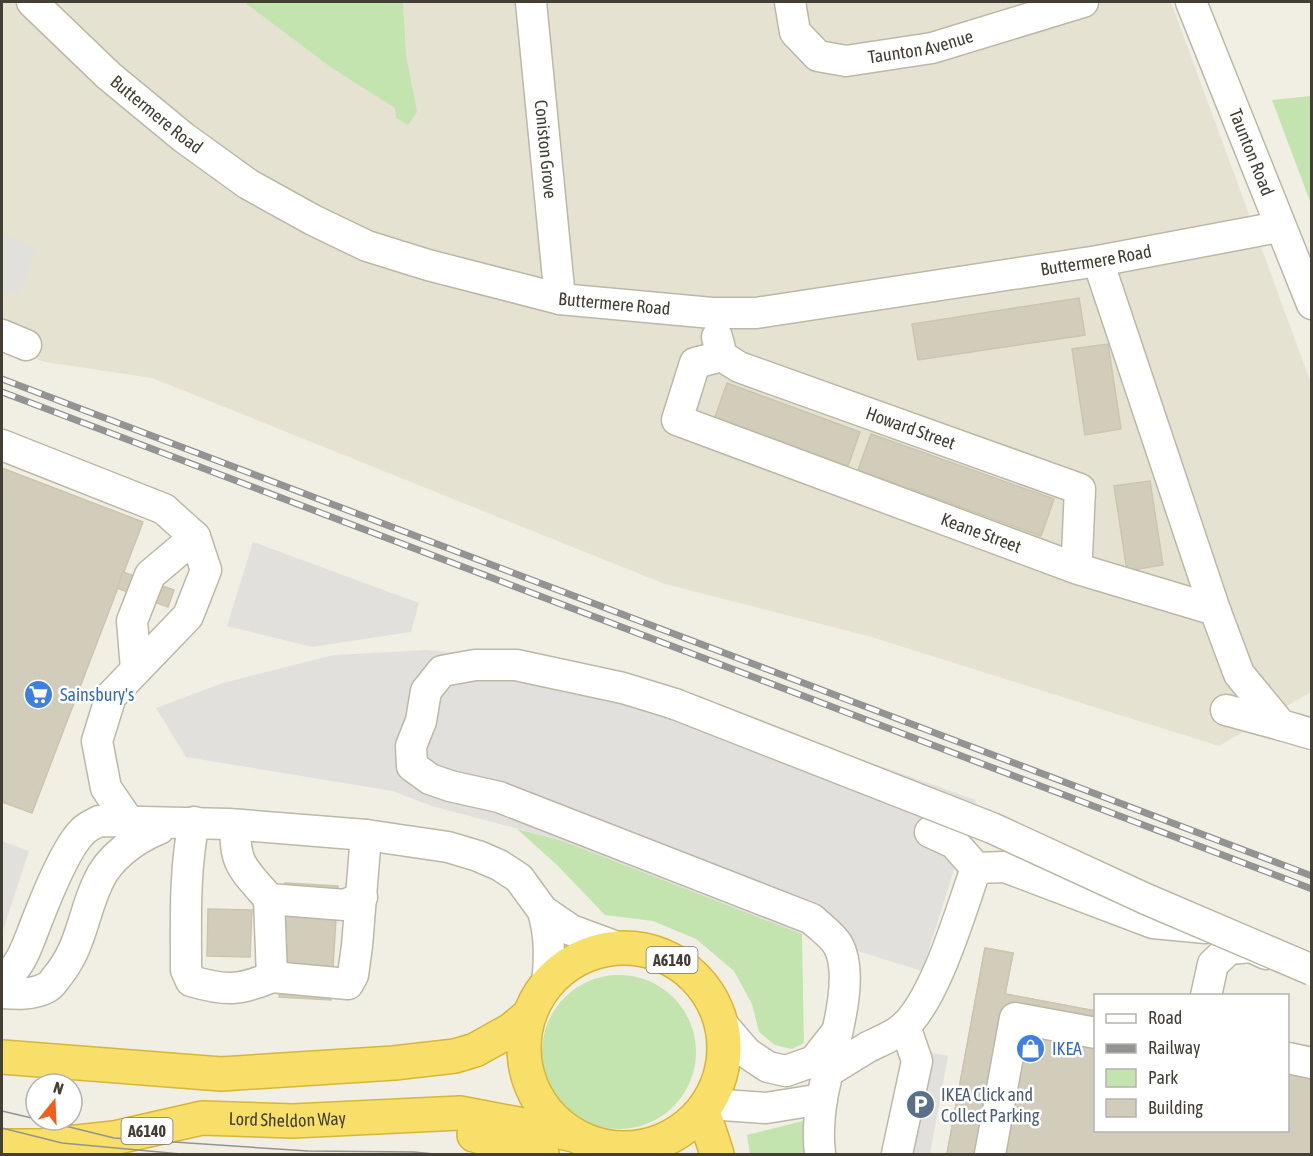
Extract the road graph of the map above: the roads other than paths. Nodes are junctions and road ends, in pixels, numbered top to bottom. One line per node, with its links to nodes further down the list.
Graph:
1 (32, 2): 8 (street, Buttermere Road)
2 (531, 2): 8 (street, Coniston Grove)
3 (790, 2): 4 (street, Taunton Avenue)
4 (1083, 2)
5 (1191, 2): 6 (street, Taunton Road)
6 (1279, 227): 7 (street, Buttermere Road); 9 (street, Taunton Road)
7 (1098, 261): 10 (street, Buttermere Road); 15 (street)
8 (560, 298): 10 (street, Buttermere Road)
9 (1311, 304)
10 (712, 313): 11 (street)
11 (722, 356): 14 (street, Howard Street); 15 (street, Keane Street)
12 (2, 445): 13 (street)
13 (195, 537): 16 (street); 16 (street)
14 (1077, 555)
15 (1215, 610): 18 (street)
16 (136, 669): 22 (street)
17 (1226, 710): 18 (street)
18 (1281, 725): 19 (street)
19 (1311, 734)
20 (186, 822): 21 (street); 22 (street); 32 (street)
21 (236, 825): 24 (street); 27 (street)
22 (134, 828): 33 (street); 35 (street)
23 (930, 832): 25 (street)
24 (366, 835): 26 (street); 28 (street)
25 (976, 868): 30 (street); 39 (street)
26 (362, 897): 27 (street); 32 (street)
27 (269, 899): 32 (street)
28 (543, 911): 29 (street); 34 (street)
29 (617, 947): 34 (highway, A6140); 38 (highway, A6140)
30 (1311, 959)
31 (1311, 972): 36 (street, bridge); 40 (street, bridge)
32 (272, 977)
33 (2, 981)
34 (547, 983): 37 (highway, A6140)
35 (2, 993)
36 (1206, 994)
37 (528, 1016): 42 (highway, A6140); 50 (highway)
38 (722, 1024): 40 (street); 48 (highway, A6140)
39 (905, 1026): 47 (street); 56 (street)
40 (839, 1030): 47 (street)
41 (1094, 1033): 57 (street)
42 (2, 1057)
43 (1289, 1058): 44 (street)
44 (1311, 1063)
45 (1289, 1069): 46 (street)
46 (1311, 1074)
47 (825, 1085): 48 (street); 55 (street)
48 (706, 1108): 50 (highway); 54 (highway)
49 (293, 1121): 50 (highway, Lord Sheldon Way / A6140); 52 (highway, Lord Sheldon Way / A6140); 53 (highway, A6140)
50 (590, 1144)
51 (2, 1146): 52 (highway, Lord Sheldon Way / A6140)
52 (39, 1150)
53 (542, 1155)
54 (717, 1155)
55 (820, 1155)
56 (897, 1155)
57 (990, 1155)

